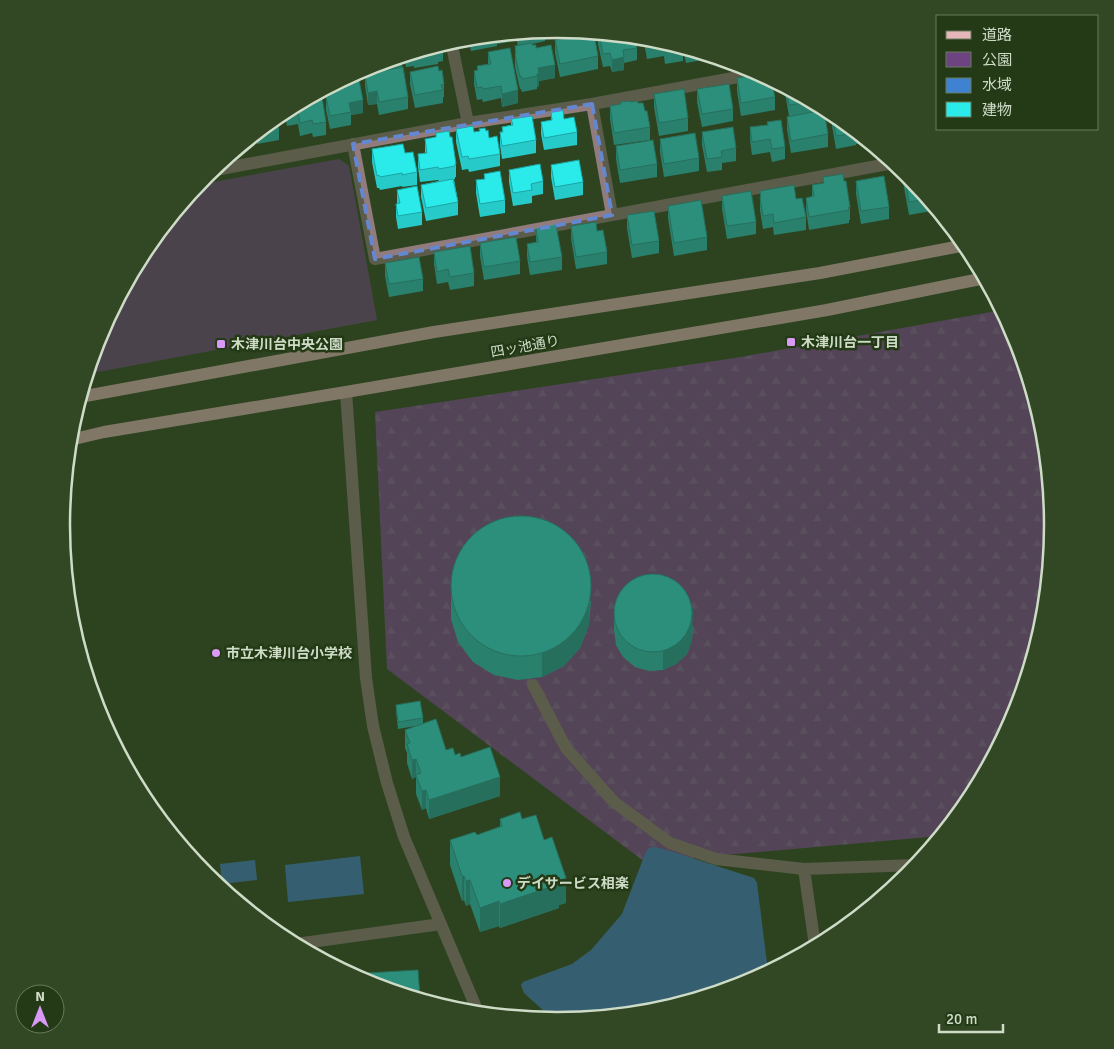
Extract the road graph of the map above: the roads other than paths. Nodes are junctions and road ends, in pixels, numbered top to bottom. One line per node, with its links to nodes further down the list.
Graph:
1 (453, 49): 4 (street)
2 (745, 76): 3 (street)
3 (592, 104): 4 (street); 8 (street)
4 (468, 123): 5 (street)
5 (353, 144): 7 (street); 8 (street)
6 (885, 165): 8 (street)
7 (225, 168)
8 (612, 215)
9 (957, 247): 12 (main road, 四ッ池通り)
10 (978, 279): 11 (main road, 四ッ池通り)
11 (346, 392): 13 (main road, 四ッ池通り); 17 (street)
12 (88, 396)
13 (78, 438)
14 (534, 686): 16 (street)
15 (904, 865): 16 (street)
16 (804, 869): 18 (street)
17 (440, 924): 19 (street); 20 (street)
18 (814, 938)
19 (307, 942)
20 (475, 1004)

